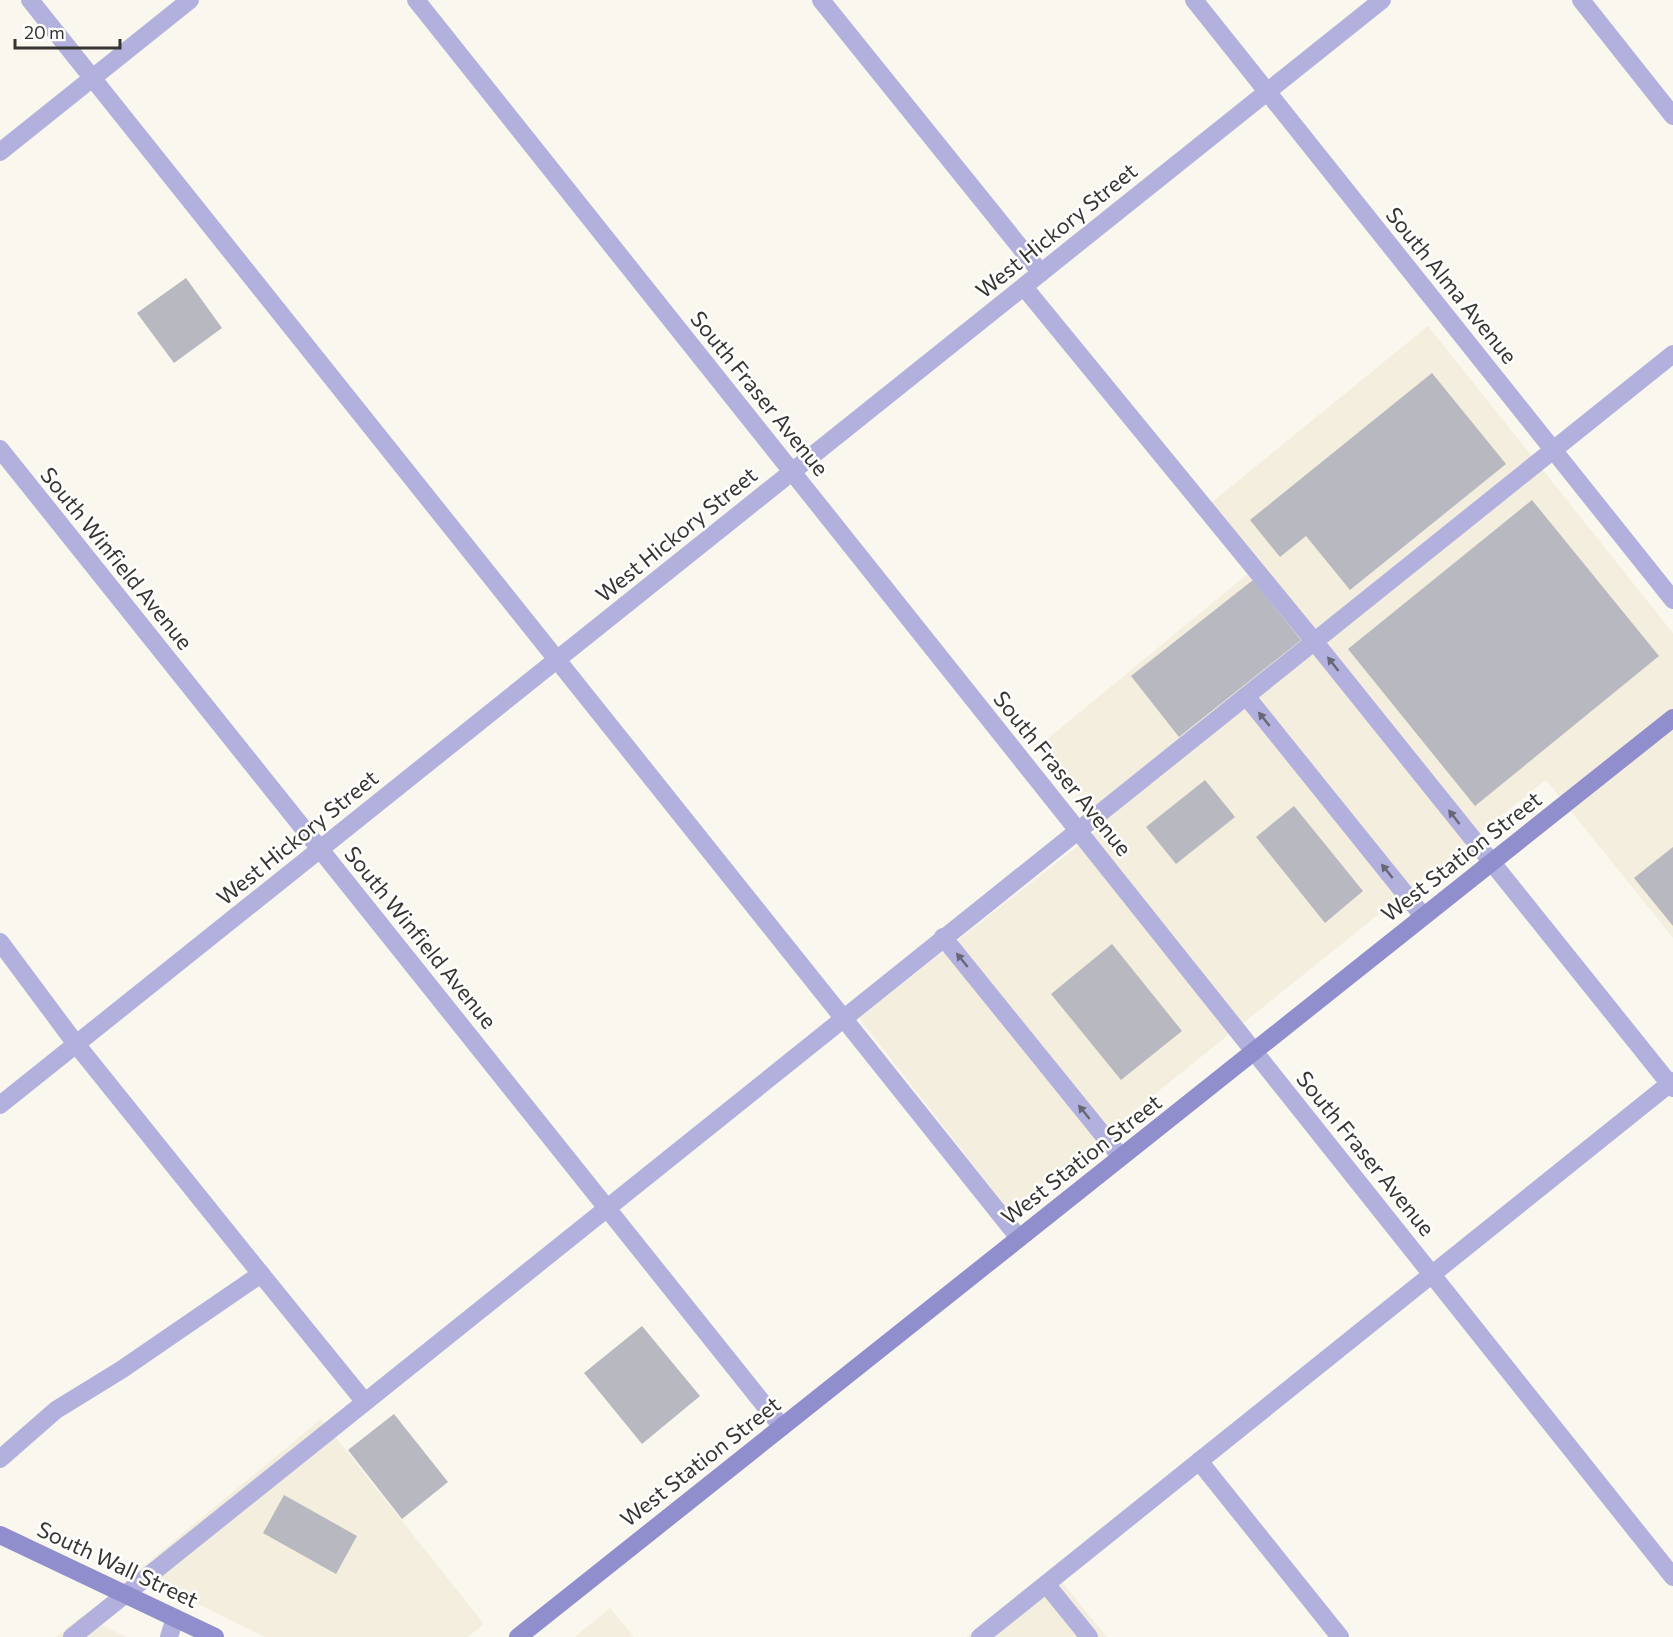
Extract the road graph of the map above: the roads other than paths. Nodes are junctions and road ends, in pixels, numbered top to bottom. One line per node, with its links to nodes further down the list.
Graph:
1 (30, 0): 8 (street)
2 (190, 0): 8 (street)
3 (416, 0): 17 (street, South Fraser Avenue)
4 (821, 0): 12 (street)
5 (1194, 0): 9 (street, South Alma Avenue)
6 (1382, 0): 9 (street, West Hickory Street)
7 (1581, 0): 10 (street)
8 (93, 78): 11 (street); 20 (street)
9 (1267, 92): 12 (street, West Hickory Street); 16 (street, South Alma Avenue)
10 (1673, 116)
11 (0, 152)
12 (1041, 273): 13 (street, West Hickory Street)
13 (1024, 287): 17 (street, West Hickory Street); 19 (street)
14 (1673, 354): 16 (street)
15 (0, 449): 24 (street, South Winfield Avenue)
16 (1553, 450): 18 (street, South Alma Avenue); 19 (street)
17 (792, 472): 20 (street, West Hickory Street); 23 (street, South Fraser Avenue)
18 (1673, 600)
19 (1314, 641): 21 (street); 25 (street, one-way to 19)
20 (557, 660): 24 (street, West Hickory Street); 29 (street)
21 (1246, 696): 23 (street); 26 (street, one-way to 21)
22 (1673, 718): 25 (main road, West Station Street)
23 (1078, 830): 27 (street); 31 (street, South Fraser Avenue)
24 (320, 850): 30 (street, West Hickory Street); 35 (street, South Winfield Avenue)
25 (1491, 863): 26 (main road, West Station Street); 32 (street)
26 (1424, 916): 31 (main road, West Station Street)
27 (943, 937): 29 (street); 34 (street, one-way to 27)
28 (0, 942): 30 (street)
29 (843, 1018): 35 (street); 36 (street)
30 (76, 1044): 33 (street, West Hickory Street); 37 (street)
31 (1254, 1051): 34 (main road, West Station Street); 38 (street, South Fraser Avenue)
32 (1672, 1084): 38 (street)
33 (0, 1105)
34 (1121, 1157): 36 (main road, West Station Street)
35 (606, 1208): 39 (street); 40 (street, South Winfield Avenue)
36 (1019, 1238): 40 (main road, West Station Street)
37 (261, 1274): 39 (street); 41 (street)
38 (1432, 1274): 42 (street); 44 (street, South Fraser Avenue)
39 (364, 1401): 46 (street)
40 (782, 1427): 51 (main road, West Station Street)
41 (0, 1459)
42 (1199, 1461): 45 (street); 54 (street)
43 (0, 1535): 46 (main road, South Wall Street)
44 (1673, 1576)
45 (1046, 1584): 52 (street); 53 (street)
46 (124, 1594): 47 (main road, South Wall Street); 48 (street)
47 (175, 1618): 49 (street); 50 (main road, South Wall Street)
48 (72, 1637)
49 (169, 1637)
50 (215, 1637)
51 (518, 1637)
52 (980, 1637)
53 (1089, 1637)
54 (1340, 1637)

